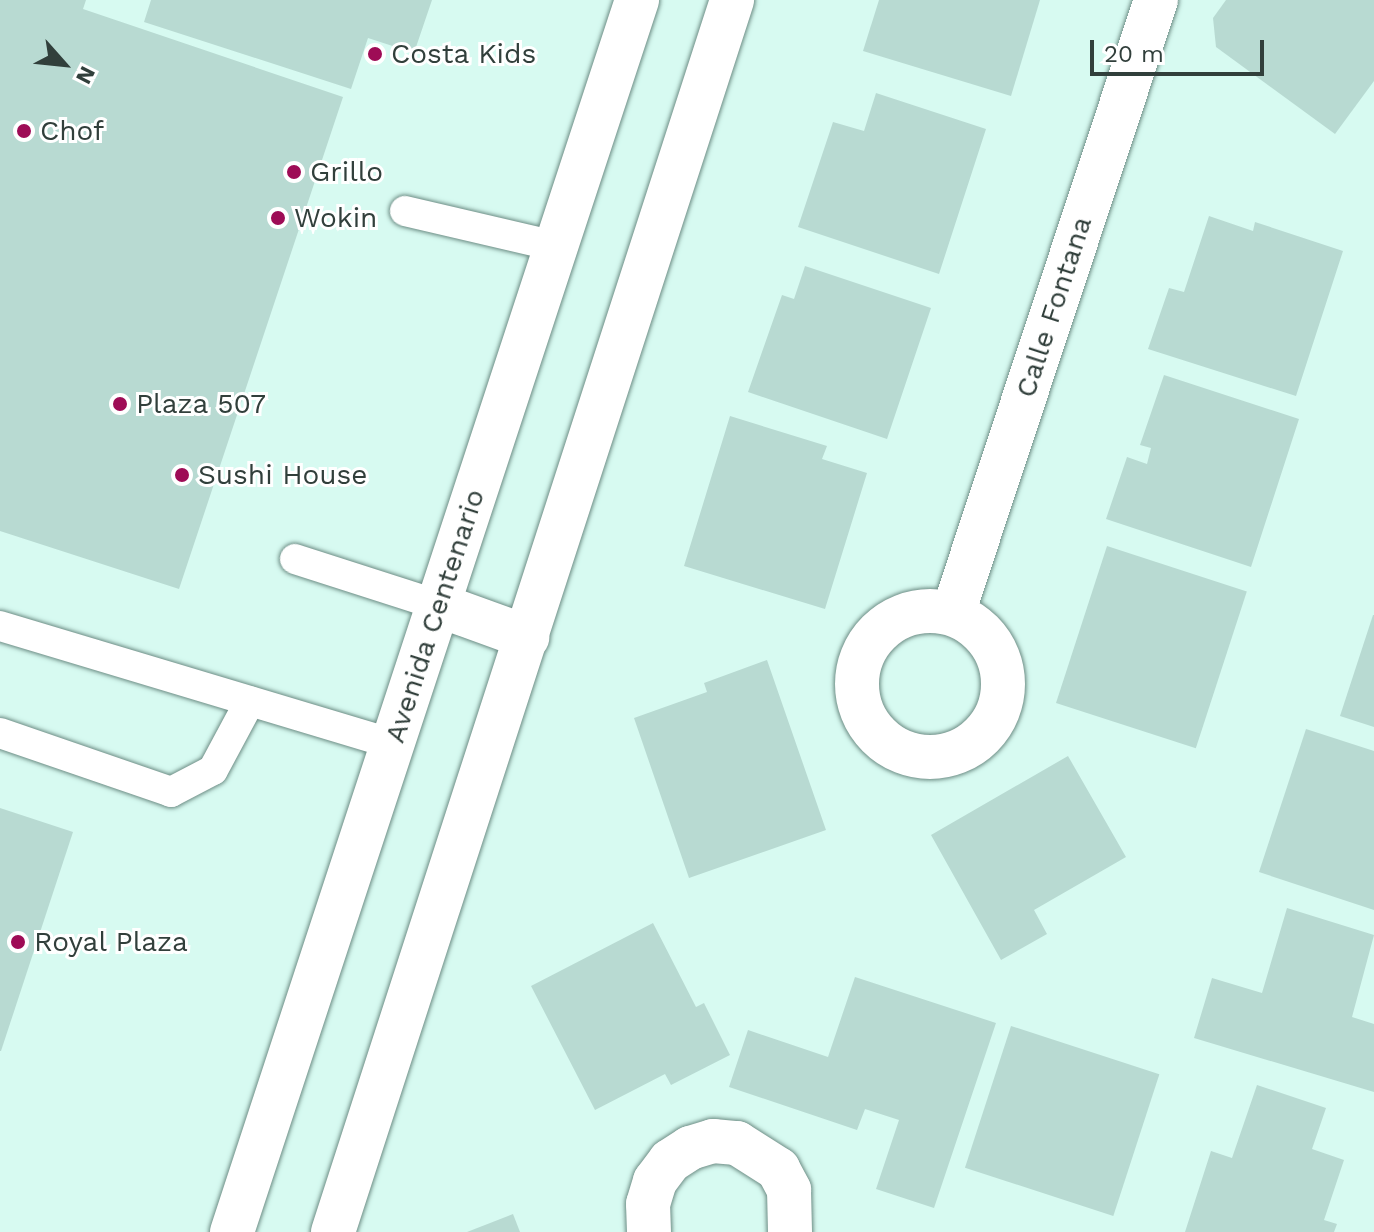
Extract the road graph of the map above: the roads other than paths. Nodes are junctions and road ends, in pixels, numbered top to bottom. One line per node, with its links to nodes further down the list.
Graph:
1 (637, 0): 5 (main road, Avenida Centenario)
2 (732, 0): 10 (main road)
3 (1156, 0): 8 (main road, Calle Fontana)
4 (405, 211): 5 (lane)
5 (556, 246): 7 (main road, Avenida Centenario)
6 (295, 559): 7 (lane)
7 (438, 605): 10 (main road); 13 (main road, Avenida Centenario)
8 (953, 613)
9 (0, 626): 11 (lane)
10 (527, 637): 15 (main road)
11 (250, 701): 12 (lane); 13 (lane)
12 (0, 733)
13 (393, 744): 14 (main road, Avenida Centenario)
14 (232, 1232)
15 (333, 1232)
16 (649, 1232): 17 (main road)
17 (790, 1232)

